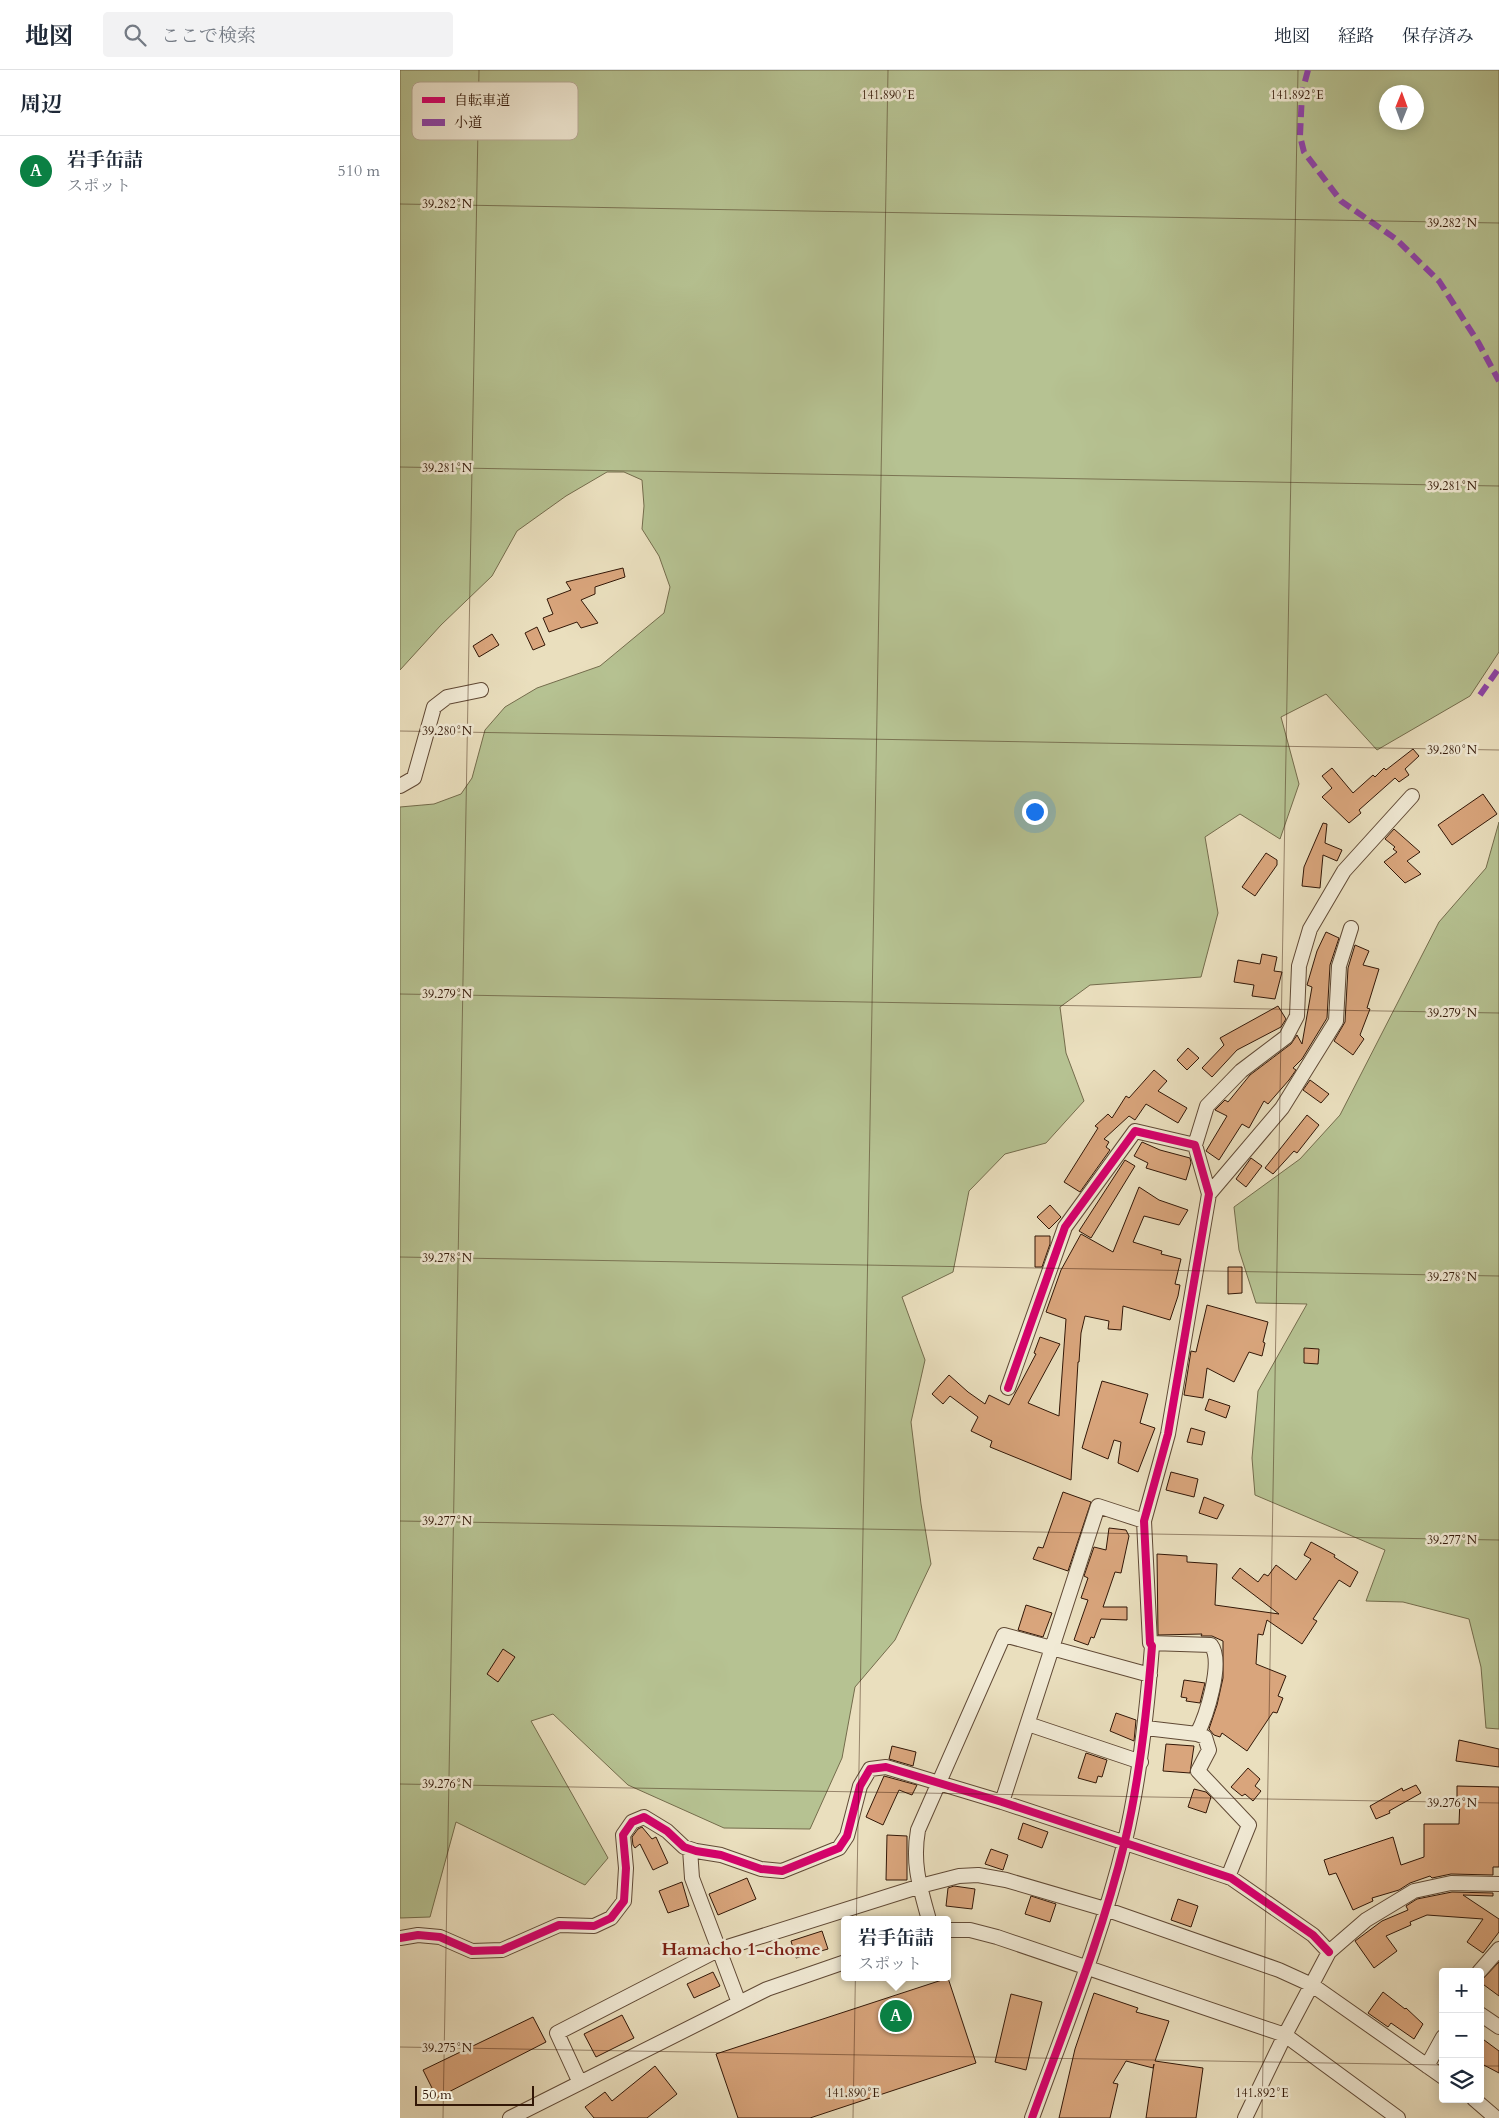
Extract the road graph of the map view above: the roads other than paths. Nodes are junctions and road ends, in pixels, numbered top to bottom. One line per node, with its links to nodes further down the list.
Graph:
1 (481, 690): 2 (street)
2 (400, 786)
3 (1412, 796): 5 (street)
4 (1351, 928): 6 (street)
5 (1195, 1145): 6 (street); 7 (street)
6 (1209, 1194): 8 (street)
7 (1008, 1388)
8 (1144, 1521): 9 (street); 10 (street)
9 (1150, 1644): 11 (street); 14 (street)
10 (1053, 1648): 11 (street); 12 (street); 16 (street)
11 (1150, 1675): 13 (street)
12 (1028, 1724): 15 (street); 17 (street)
13 (1146, 1728): 14 (street); 15 (street)
14 (1197, 1734): 20 (street)
15 (1141, 1762): 18 (street)
16 (940, 1783): 17 (street); 19 (street); 22 (street)
17 (1002, 1802): 18 (street)
18 (1124, 1843): 20 (street); 23 (street)
19 (690, 1849): 26 (street); 28 (street)
20 (1228, 1877): 29 (street)
21 (1499, 1884): 29 (street)
22 (920, 1887): 23 (street); 24 (street); 28 (street)
23 (1105, 1909): 31 (street); 33 (street)
24 (928, 1916)
25 (951, 1930): 31 (street)
26 (400, 1938)
27 (1499, 1948): 32 (street)
28 (718, 1950): 34 (street); 41 (street)
29 (1329, 1952): 33 (street)
30 (841, 1963): 34 (street)
31 (1087, 1966): 37 (street); 44 (street)
32 (1482, 1968)
33 (1312, 1986): 37 (street); 39 (street)
34 (739, 2003): 41 (street)
35 (1484, 2017): 36 (street)
36 (1499, 2028)
37 (1285, 2034): 45 (street); 46 (street)
38 (1439, 2044): 39 (street)
39 (1427, 2066): 40 (street)
40 (1439, 2074)
41 (580, 2083): 43 (street)
42 (1479, 2103): 47 (street)
43 (510, 2118)
44 (1032, 2118)
45 (1245, 2118)
46 (1398, 2118)
47 (1496, 2118)

